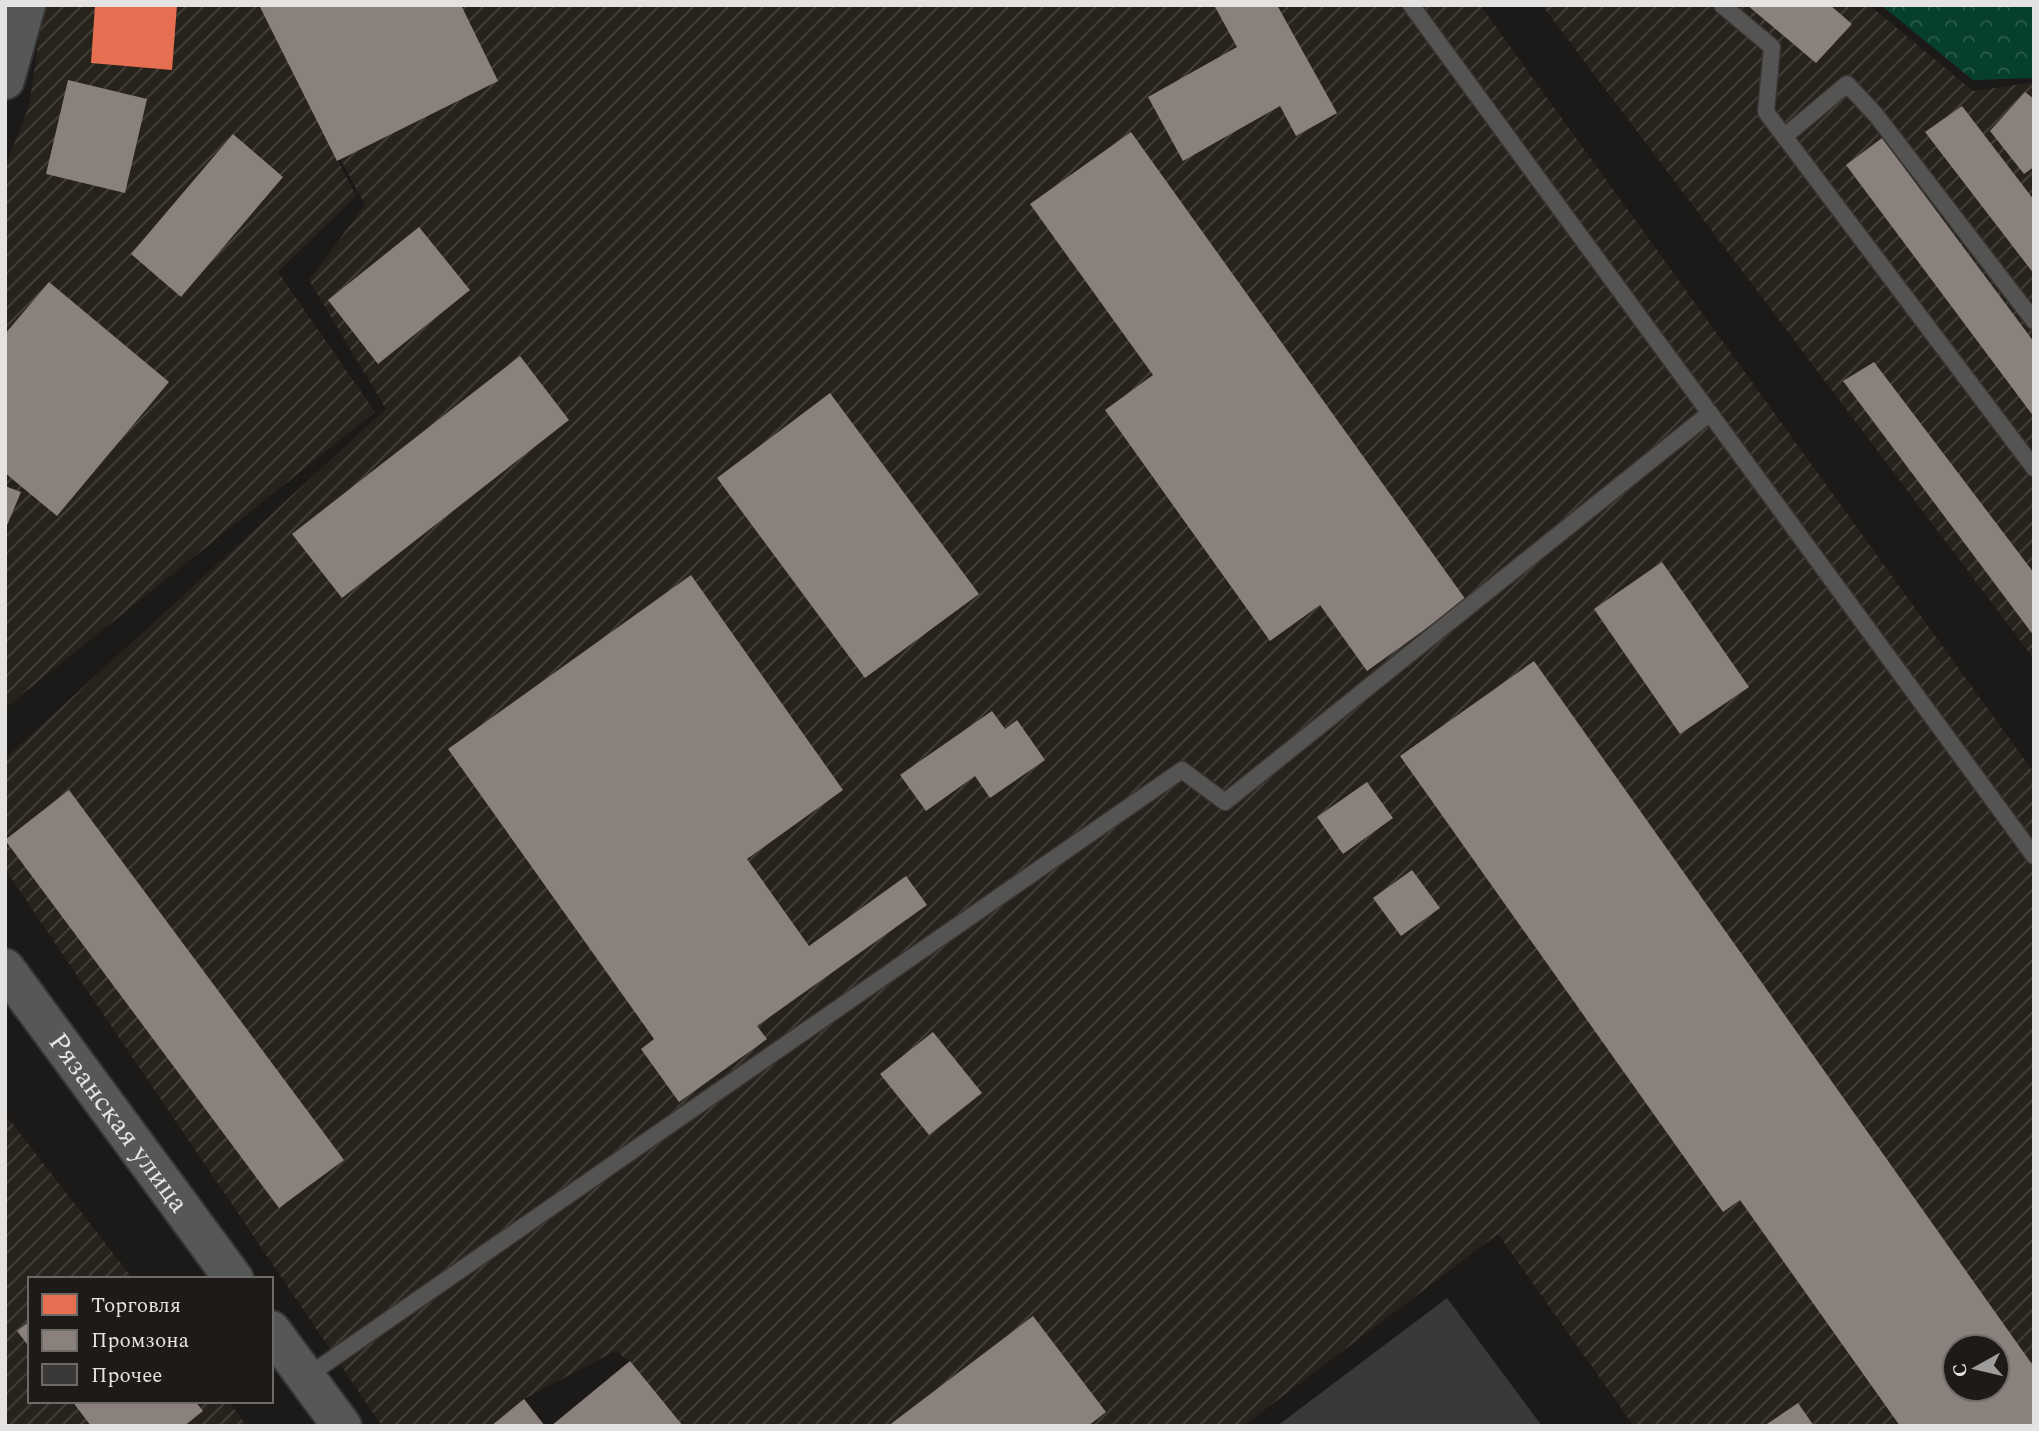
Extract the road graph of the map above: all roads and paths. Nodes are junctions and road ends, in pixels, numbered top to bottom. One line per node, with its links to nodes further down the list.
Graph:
1 (26, 5): 4 (main road)
2 (1411, 5): 7 (lane)
3 (1722, 5): 5 (lane)
4 (5, 80)
5 (1784, 136): 6 (lane); 8 (lane)
6 (2034, 321)
7 (1710, 413): 9 (lane); 13 (lane)
8 (2034, 468)
9 (2034, 856)
10 (5, 968): 11 (main road, Рязанская улица)
11 (233, 1277)
12 (273, 1333): 13 (main road)
13 (306, 1377): 14 (main road)
14 (342, 1426)

